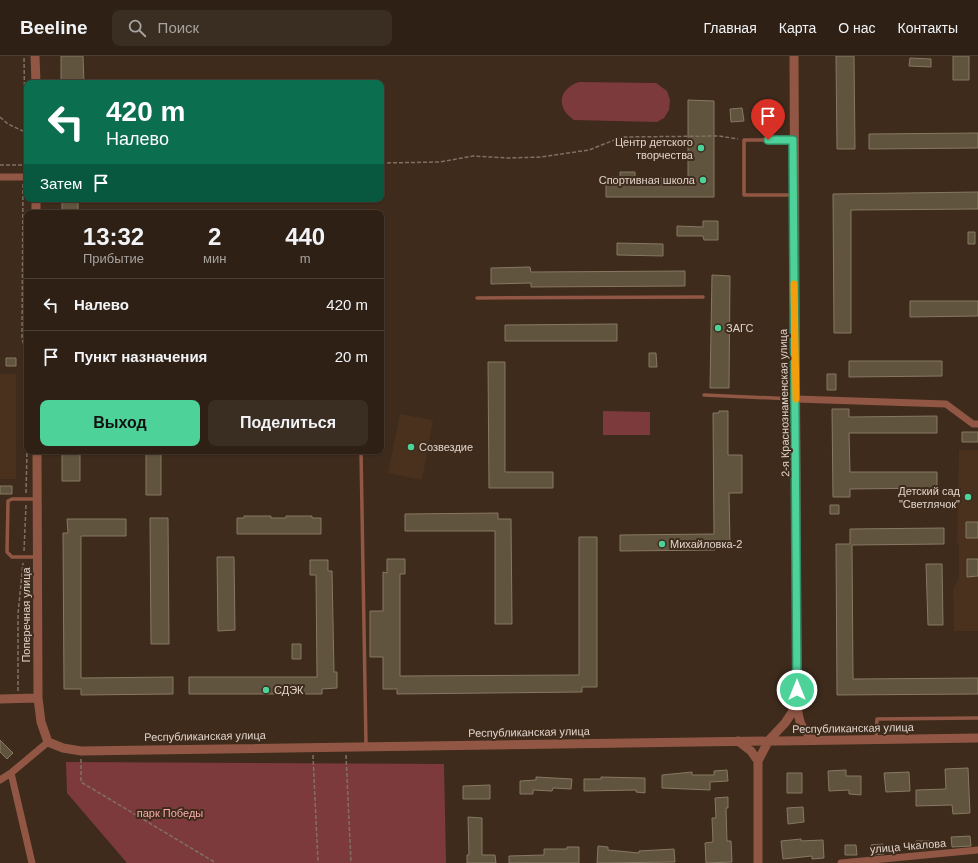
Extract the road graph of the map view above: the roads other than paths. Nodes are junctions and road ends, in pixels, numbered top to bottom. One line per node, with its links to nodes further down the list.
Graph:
1 (36, 56): 3 (street)
2 (794, 56): 4 (street, 2-я Краснознаменская улица)
3 (36, 80)
4 (793, 140): 7 (street, 2-я Краснознаменская улица); 7 (lane)
5 (0, 177): 6 (street)
6 (24, 177)
7 (793, 195): 11 (street, 2-я Краснознаменская улица)
8 (703, 297): 9 (lane)
9 (476, 298)
10 (704, 395): 11 (lane)
11 (796, 399): 12 (street); 19 (street, 2-я Краснознаменская улица)
12 (978, 424)
13 (37, 454): 15 (street, Поперечная улица)
14 (361, 454): 27 (lane)
15 (37, 499): 16 (street, Поперечная улица); 16 (lane)
16 (37, 557): 17 (street, Поперечная улица)
17 (38, 698): 18 (street); 26 (street, Поперечная улица)
18 (0, 699)
19 (797, 705): 23 (street); 24 (street, 2-я Краснознаменская улица)
20 (978, 718): 22 (lane)
21 (978, 738): 22 (street, Республиканская улица)
22 (876, 739): 24 (street, Республиканская улица)
23 (769, 740): 24 (street, Республиканская улица); 25 (street, Республиканская улица); 28 (street)
24 (817, 740)
25 (738, 741): 27 (street, Республиканская улица); 28 (street)
26 (48, 742): 27 (street, Республиканская улица); 29 (street)
27 (366, 746)
28 (758, 761): 33 (street)
29 (11, 773): 30 (street); 32 (street)
30 (0, 780)
31 (978, 850): 34 (street, улица Чкалова)
32 (32, 863)
33 (758, 863)
34 (841, 863)

